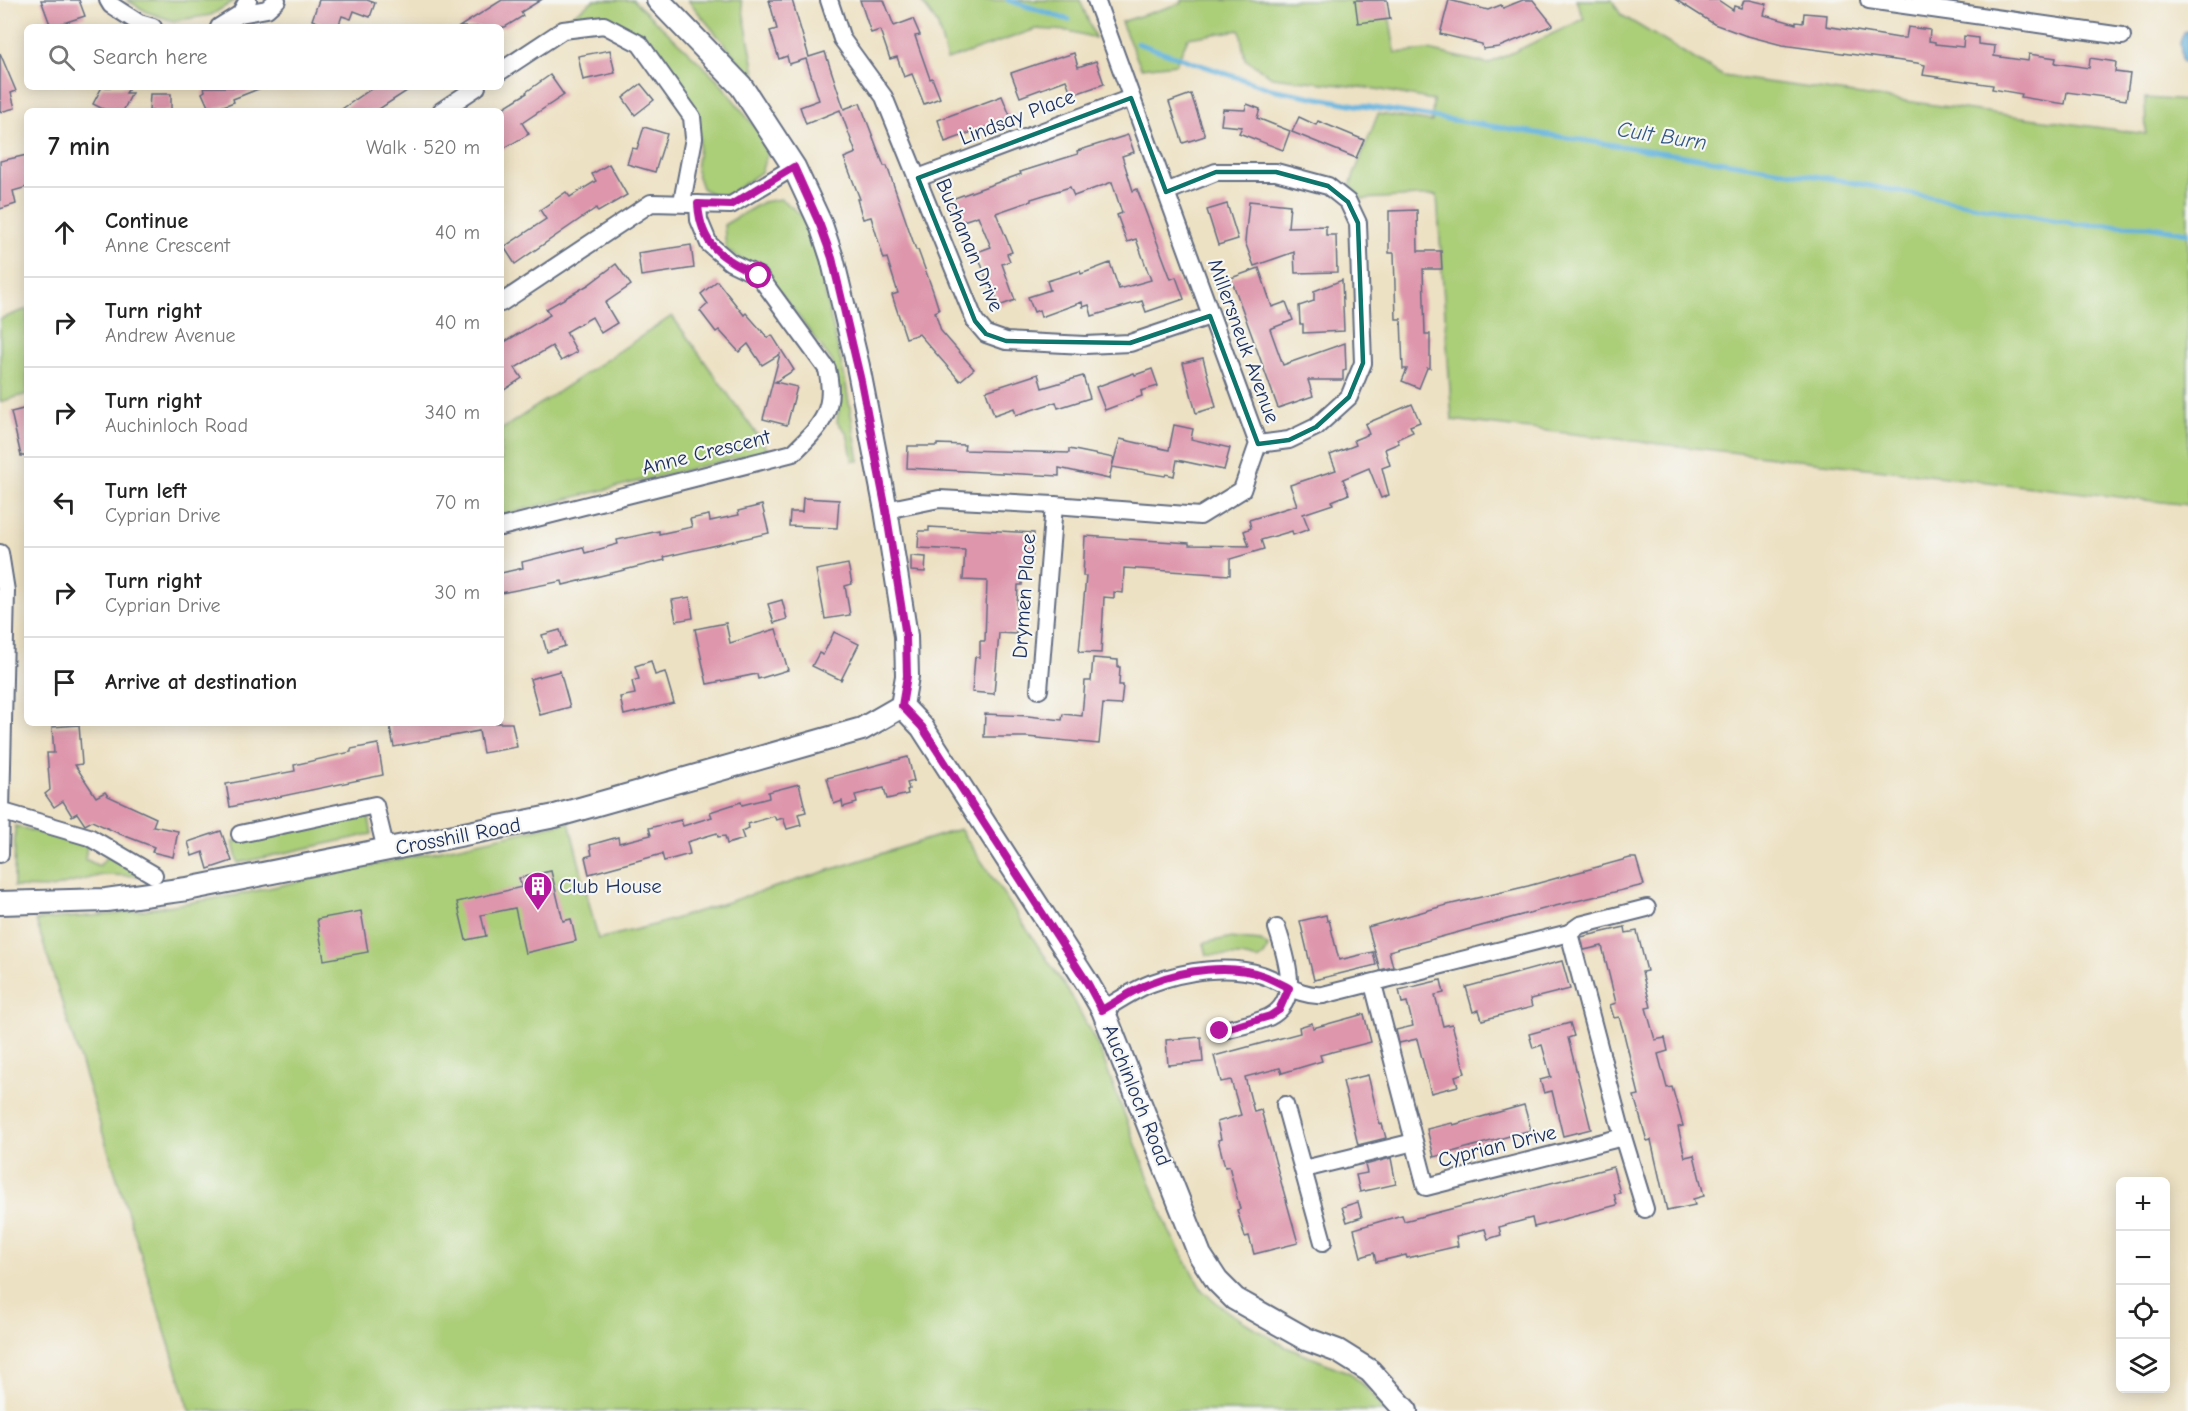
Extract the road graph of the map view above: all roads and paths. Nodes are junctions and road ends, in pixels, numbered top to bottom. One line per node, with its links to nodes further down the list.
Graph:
1 (276, 0): 7 (street)
2 (658, 0): 16 (main road)
3 (829, 0): 17 (street, Buchanan Drive)
4 (1096, 0): 14 (street, Millersneuk Avenue)
5 (1869, 0): 11 (street)
6 (110, 2): 8 (street); 9 (street)
7 (244, 7): 10 (street)
8 (118, 24)
9 (142, 24)
10 (223, 24)
11 (2122, 36)
12 (504, 69): 19 (street)
13 (472, 90): 15 (street)
14 (1131, 98): 17 (street, Lindsay Place); 18 (street, Millersneuk Avenue)
15 (446, 108)
16 (794, 167): 19 (street); 24 (main road)
17 (918, 178): 21 (street, Buchanan Drive)
18 (1166, 192): 21 (street, Millersneuk Avenue); 22 (street)
19 (690, 203): 20 (street); 25 (street, Anne Crescent)
20 (504, 301)
21 (1210, 316): 22 (street, Millersneuk Avenue)
22 (1258, 444): 23 (street, Millersneuk Avenue)
23 (1054, 505): 24 (street, Millersneuk Avenue); 27 (street, Drymen Place)
24 (886, 510): 28 (main road)
25 (504, 526)
26 (0, 553): 29 (street)
27 (1040, 690)
28 (902, 706): 31 (main road, Crosshill Road); 40 (main road, Auchinloch Road)
29 (1, 811): 32 (street); 33 (street)
30 (240, 834): 31 (street)
31 (386, 850): 34 (main road, Crosshill Road)
32 (0, 854)
33 (154, 875)
34 (0, 903)
35 (1647, 908): 37 (street)
36 (1277, 928): 39 (street)
37 (1569, 933): 38 (street); 43 (street)
38 (1373, 984): 39 (street); 44 (street, Cyprian Drive)
39 (1289, 988): 40 (street); 41 (street)
40 (1102, 1010): 48 (main road, Auchinloch Road)
41 (1220, 1031)
42 (1285, 1105): 45 (street)
43 (1623, 1137): 44 (street, Cyprian Drive); 46 (street)
44 (1414, 1142): 45 (street, Cyprian Drive)
45 (1304, 1169): 47 (street)
46 (1645, 1209)
47 (1323, 1242)
48 (1406, 1411)

